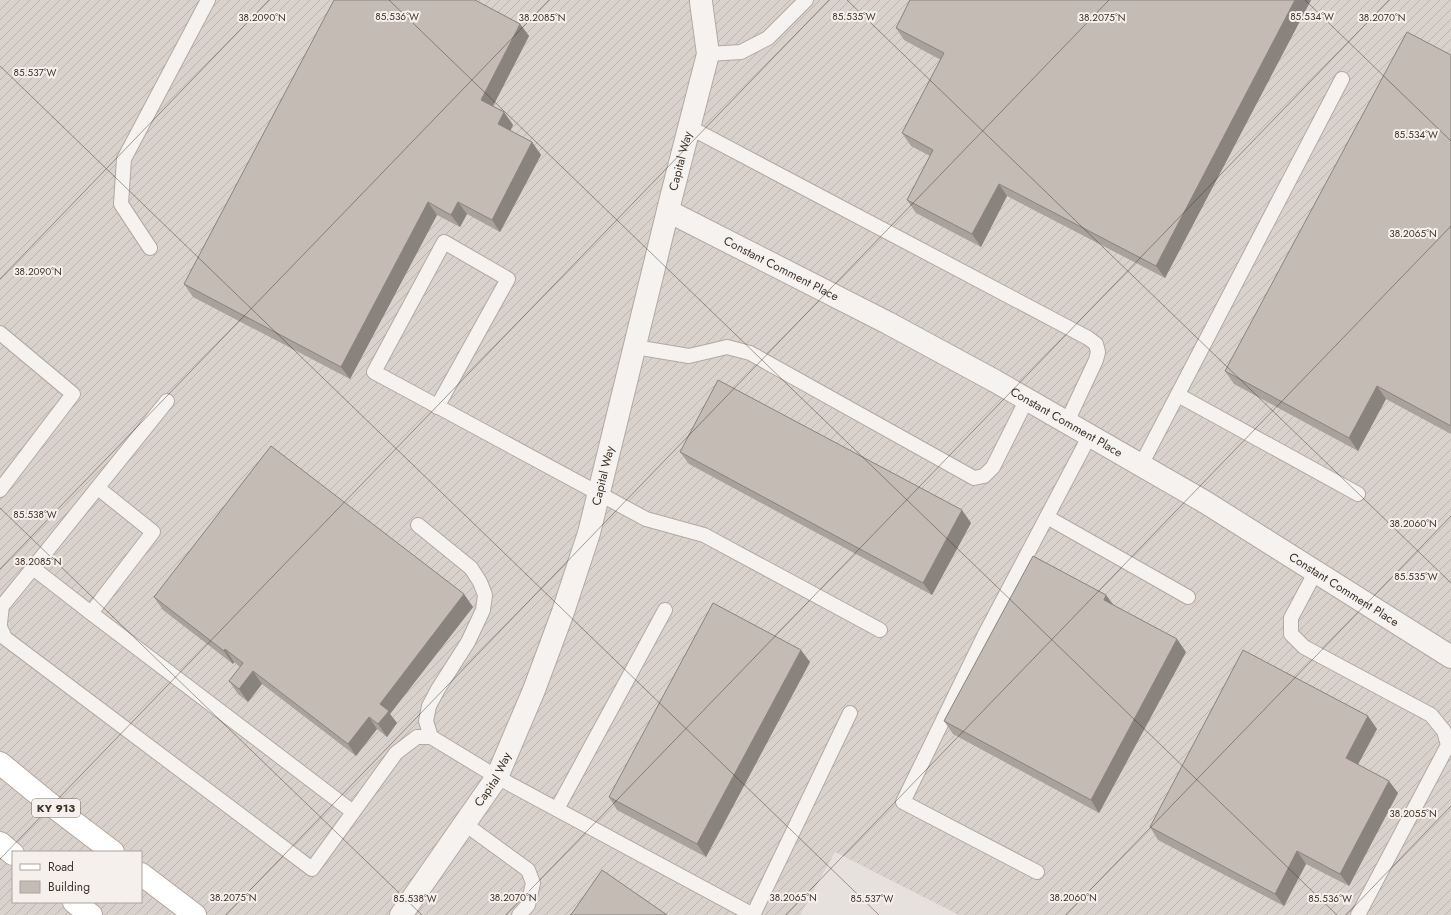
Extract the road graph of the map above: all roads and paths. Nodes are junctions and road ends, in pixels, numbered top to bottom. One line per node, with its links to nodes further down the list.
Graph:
1 (208, 0): 8 (lane)
2 (806, 0): 4 (lane)
3 (700, 1): 4 (street, Capital Way)
4 (708, 54): 6 (street, Capital Way)
5 (1342, 79): 11 (lane)
6 (689, 126): 7 (street, Capital Way); 15 (lane)
7 (668, 211): 10 (street, Capital Way); 12 (street, Constant Comment Place)
8 (150, 248)
9 (0, 333): 19 (lane)
10 (635, 347): 12 (lane); 20 (street, Capital Way)
11 (1178, 395): 17 (lane); 21 (lane)
12 (1027, 399): 15 (street, Constant Comment Place)
13 (167, 401): 18 (lane)
14 (438, 407): 14 (lane); 20 (lane)
15 (1067, 422): 16 (street, Constant Comment Place)
16 (1090, 436): 17 (street, Constant Comment Place); 22 (lane)
17 (1141, 465): 25 (street, Constant Comment Place)
18 (98, 488): 24 (lane); 28 (lane)
19 (0, 490)
20 (598, 494): 31 (lane); 36 (street, Capital Way)
21 (1358, 494)
22 (1047, 517): 26 (lane); 43 (lane)
23 (418, 525): 34 (lane)
24 (34, 568): 28 (lane); 29 (lane)
25 (1316, 571): 32 (street, Constant Comment Place); 51 (lane)
26 (1188, 597)
27 (665, 610): 37 (lane)
28 (91, 613): 38 (lane)
29 (0, 623)
30 (0, 627): 38 (lane)
31 (880, 630)
32 (1451, 657)
33 (850, 713): 50 (lane)
34 (431, 737): 36 (lane); 38 (lane)
35 (0, 762): 41 (main road, KY 913)
36 (497, 777): 37 (lane); 39 (street, Capital Way)
37 (557, 809): 50 (lane)
38 (353, 812)
39 (465, 824): 48 (street, Capital Way); 49 (lane)
40 (0, 844): 42 (main road)
41 (111, 851)
42 (12, 853)
43 (1037, 872)
44 (142, 875): 47 (main road)
45 (75, 903): 46 (main road)
46 (91, 915)
47 (195, 915)
48 (401, 915)
49 (519, 915)
50 (753, 915)
51 (1358, 915)

